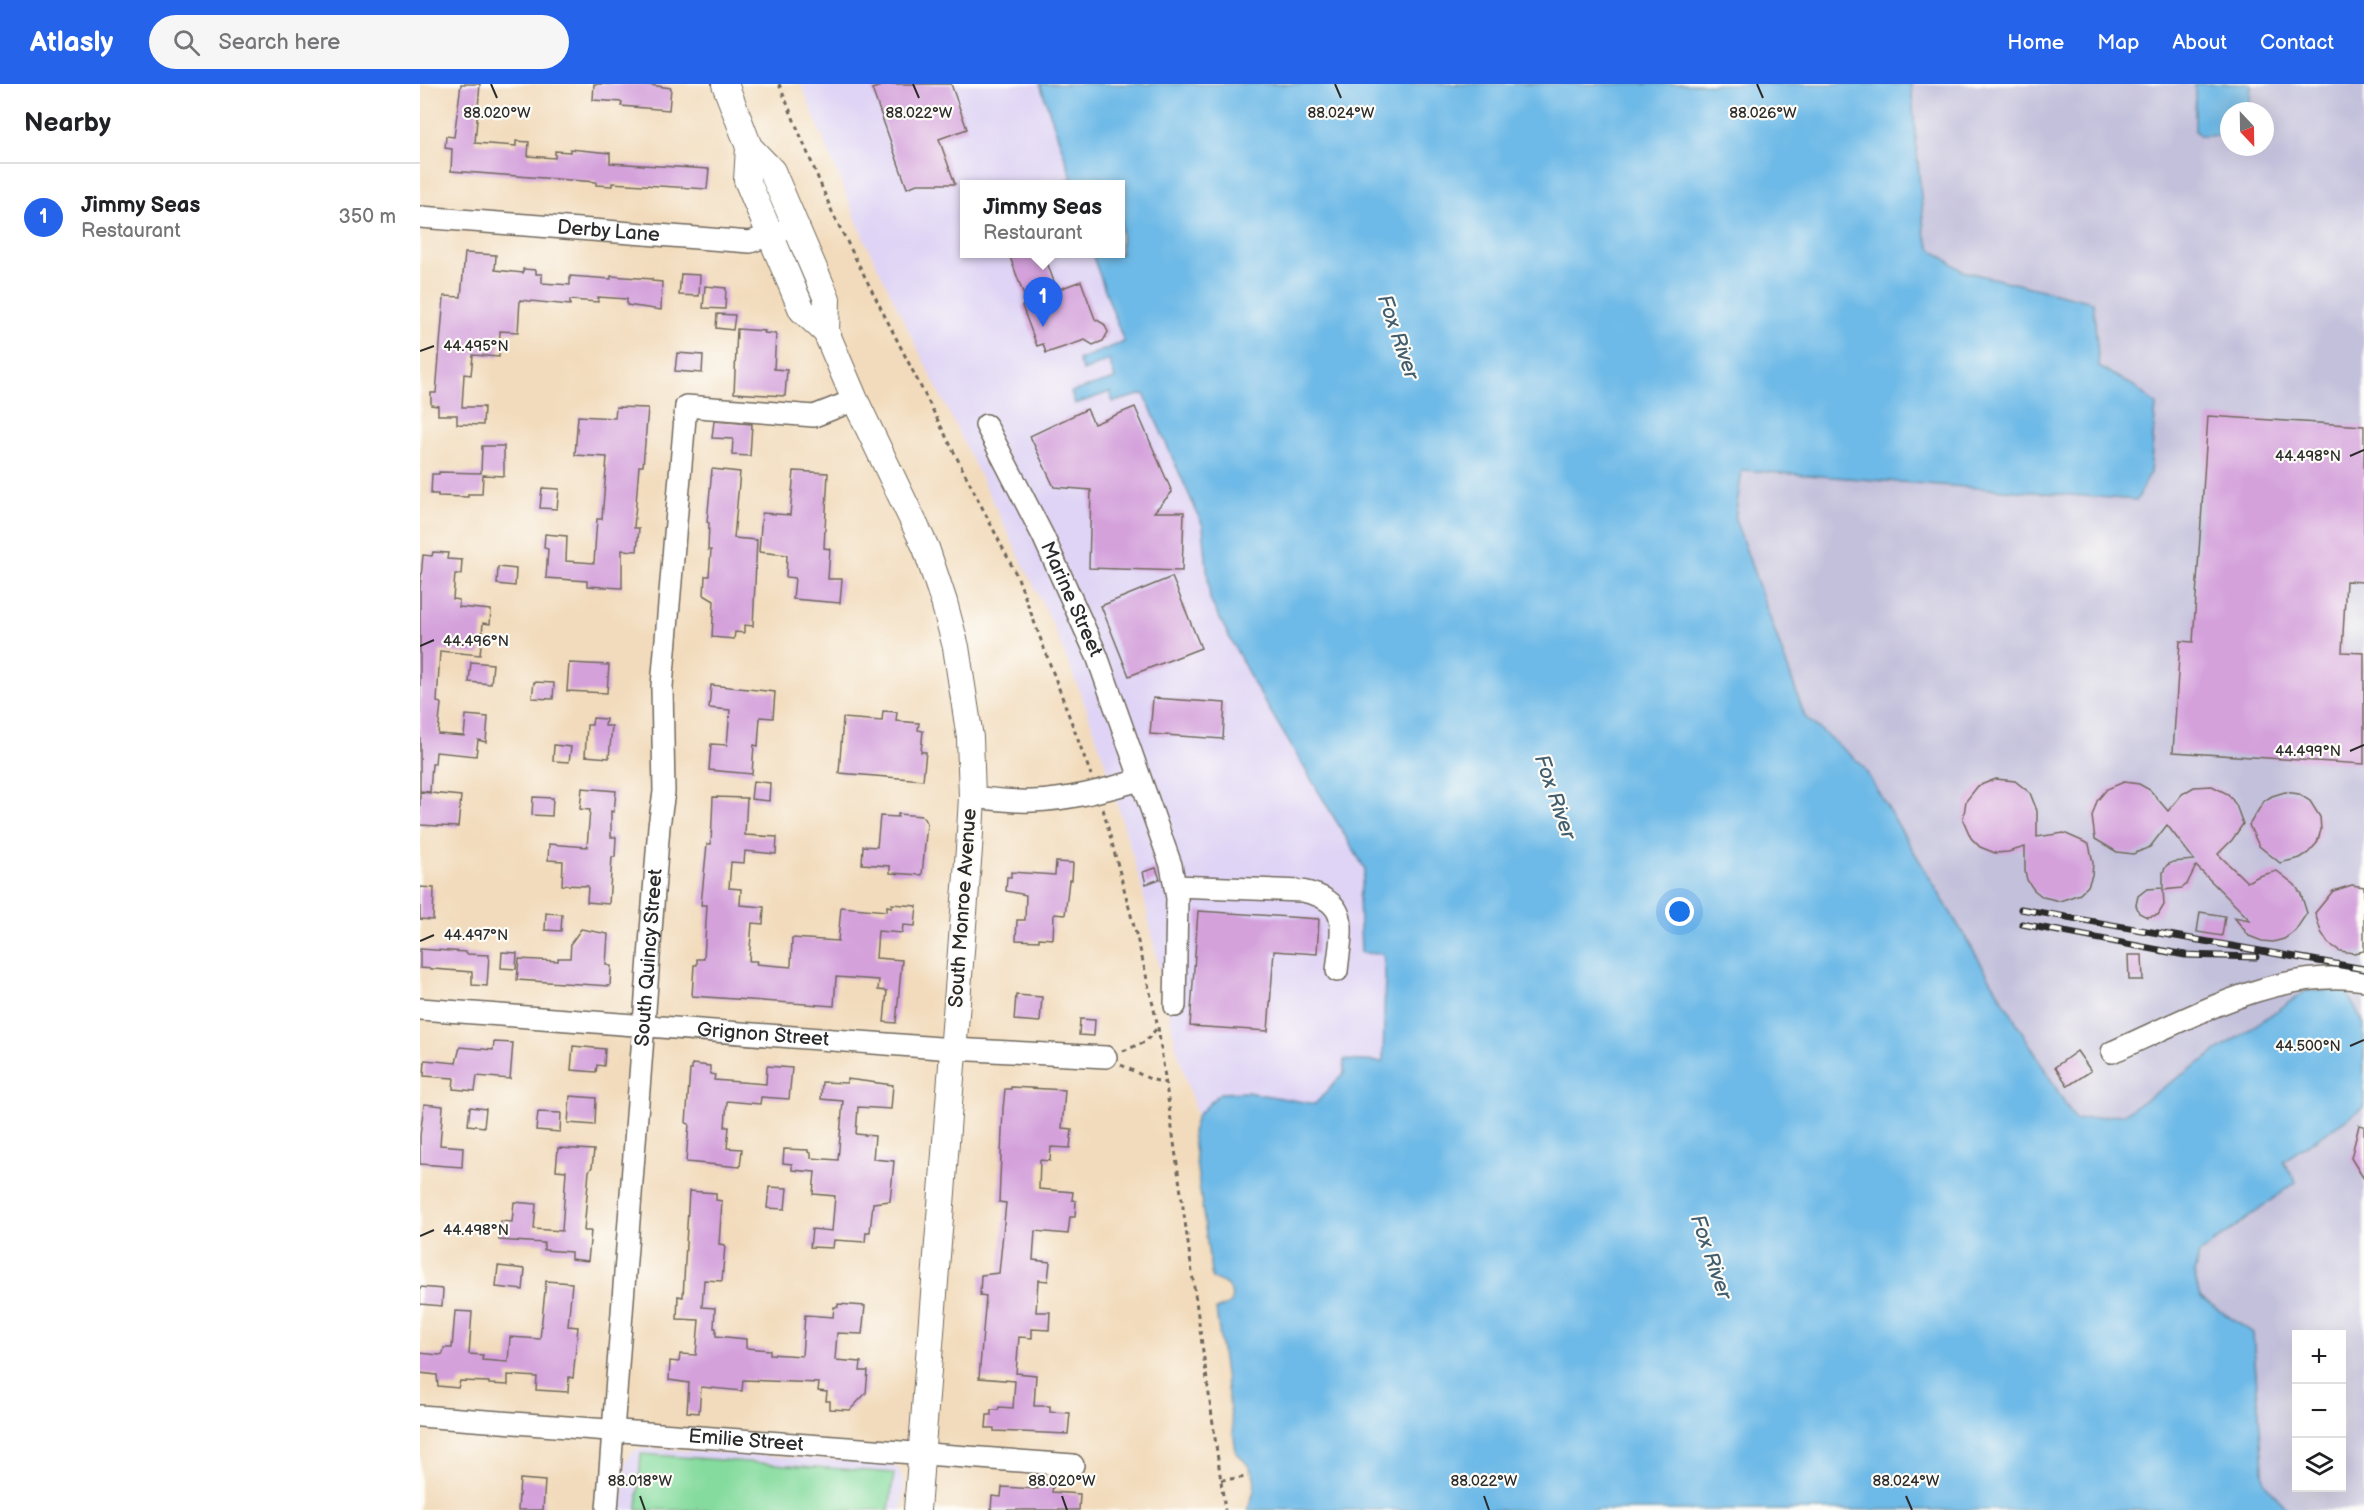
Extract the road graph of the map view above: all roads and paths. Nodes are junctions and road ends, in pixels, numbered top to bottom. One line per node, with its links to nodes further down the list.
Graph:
1 (725, 84): 2 (main road, South Monroe Avenue)
2 (749, 147): 4 (main road, South Monroe Avenue); 5 (main road, South Monroe Avenue)
3 (420, 217): 5 (street, Derby Lane)
4 (796, 226): 5 (street, Derby Lane); 6 (main road, South Monroe Avenue)
5 (770, 235): 6 (main road, South Monroe Avenue)
6 (826, 332): 7 (main road, South Monroe Avenue)
7 (855, 400): 10 (main road, South Monroe Avenue); 16 (street, South Quincy Street)
8 (986, 425): 9 (street, Marine Street)
9 (1140, 780): 10 (street); 11 (street, Marine Street)
10 (972, 797): 18 (main road, South Monroe Avenue)
11 (1175, 886): 12 (street); 14 (street, Marine Street)
12 (1337, 971)
13 (2364, 980): 19 (street)
14 (1175, 1006)
15 (420, 1009): 16 (street, Grignon Street)
16 (644, 1026): 18 (street, Grignon Street); 23 (street, South Quincy Street)
17 (1158, 1027): 20 (path)
18 (953, 1049): 20 (street, Grignon Street); 24 (main road, South Monroe Avenue)
19 (2112, 1052)
20 (1106, 1057): 21 (path)
21 (1166, 1083)
22 (420, 1416): 23 (street, Emilie Street)
23 (613, 1430): 24 (street, Emilie Street); 28 (street, South Quincy Street)
24 (922, 1453): 25 (street, Emilie Street); 29 (main road, South Monroe Avenue)
25 (1073, 1465)
26 (1248, 1477): 27 (path)
27 (1221, 1480)
28 (607, 1510)
29 (917, 1510)

